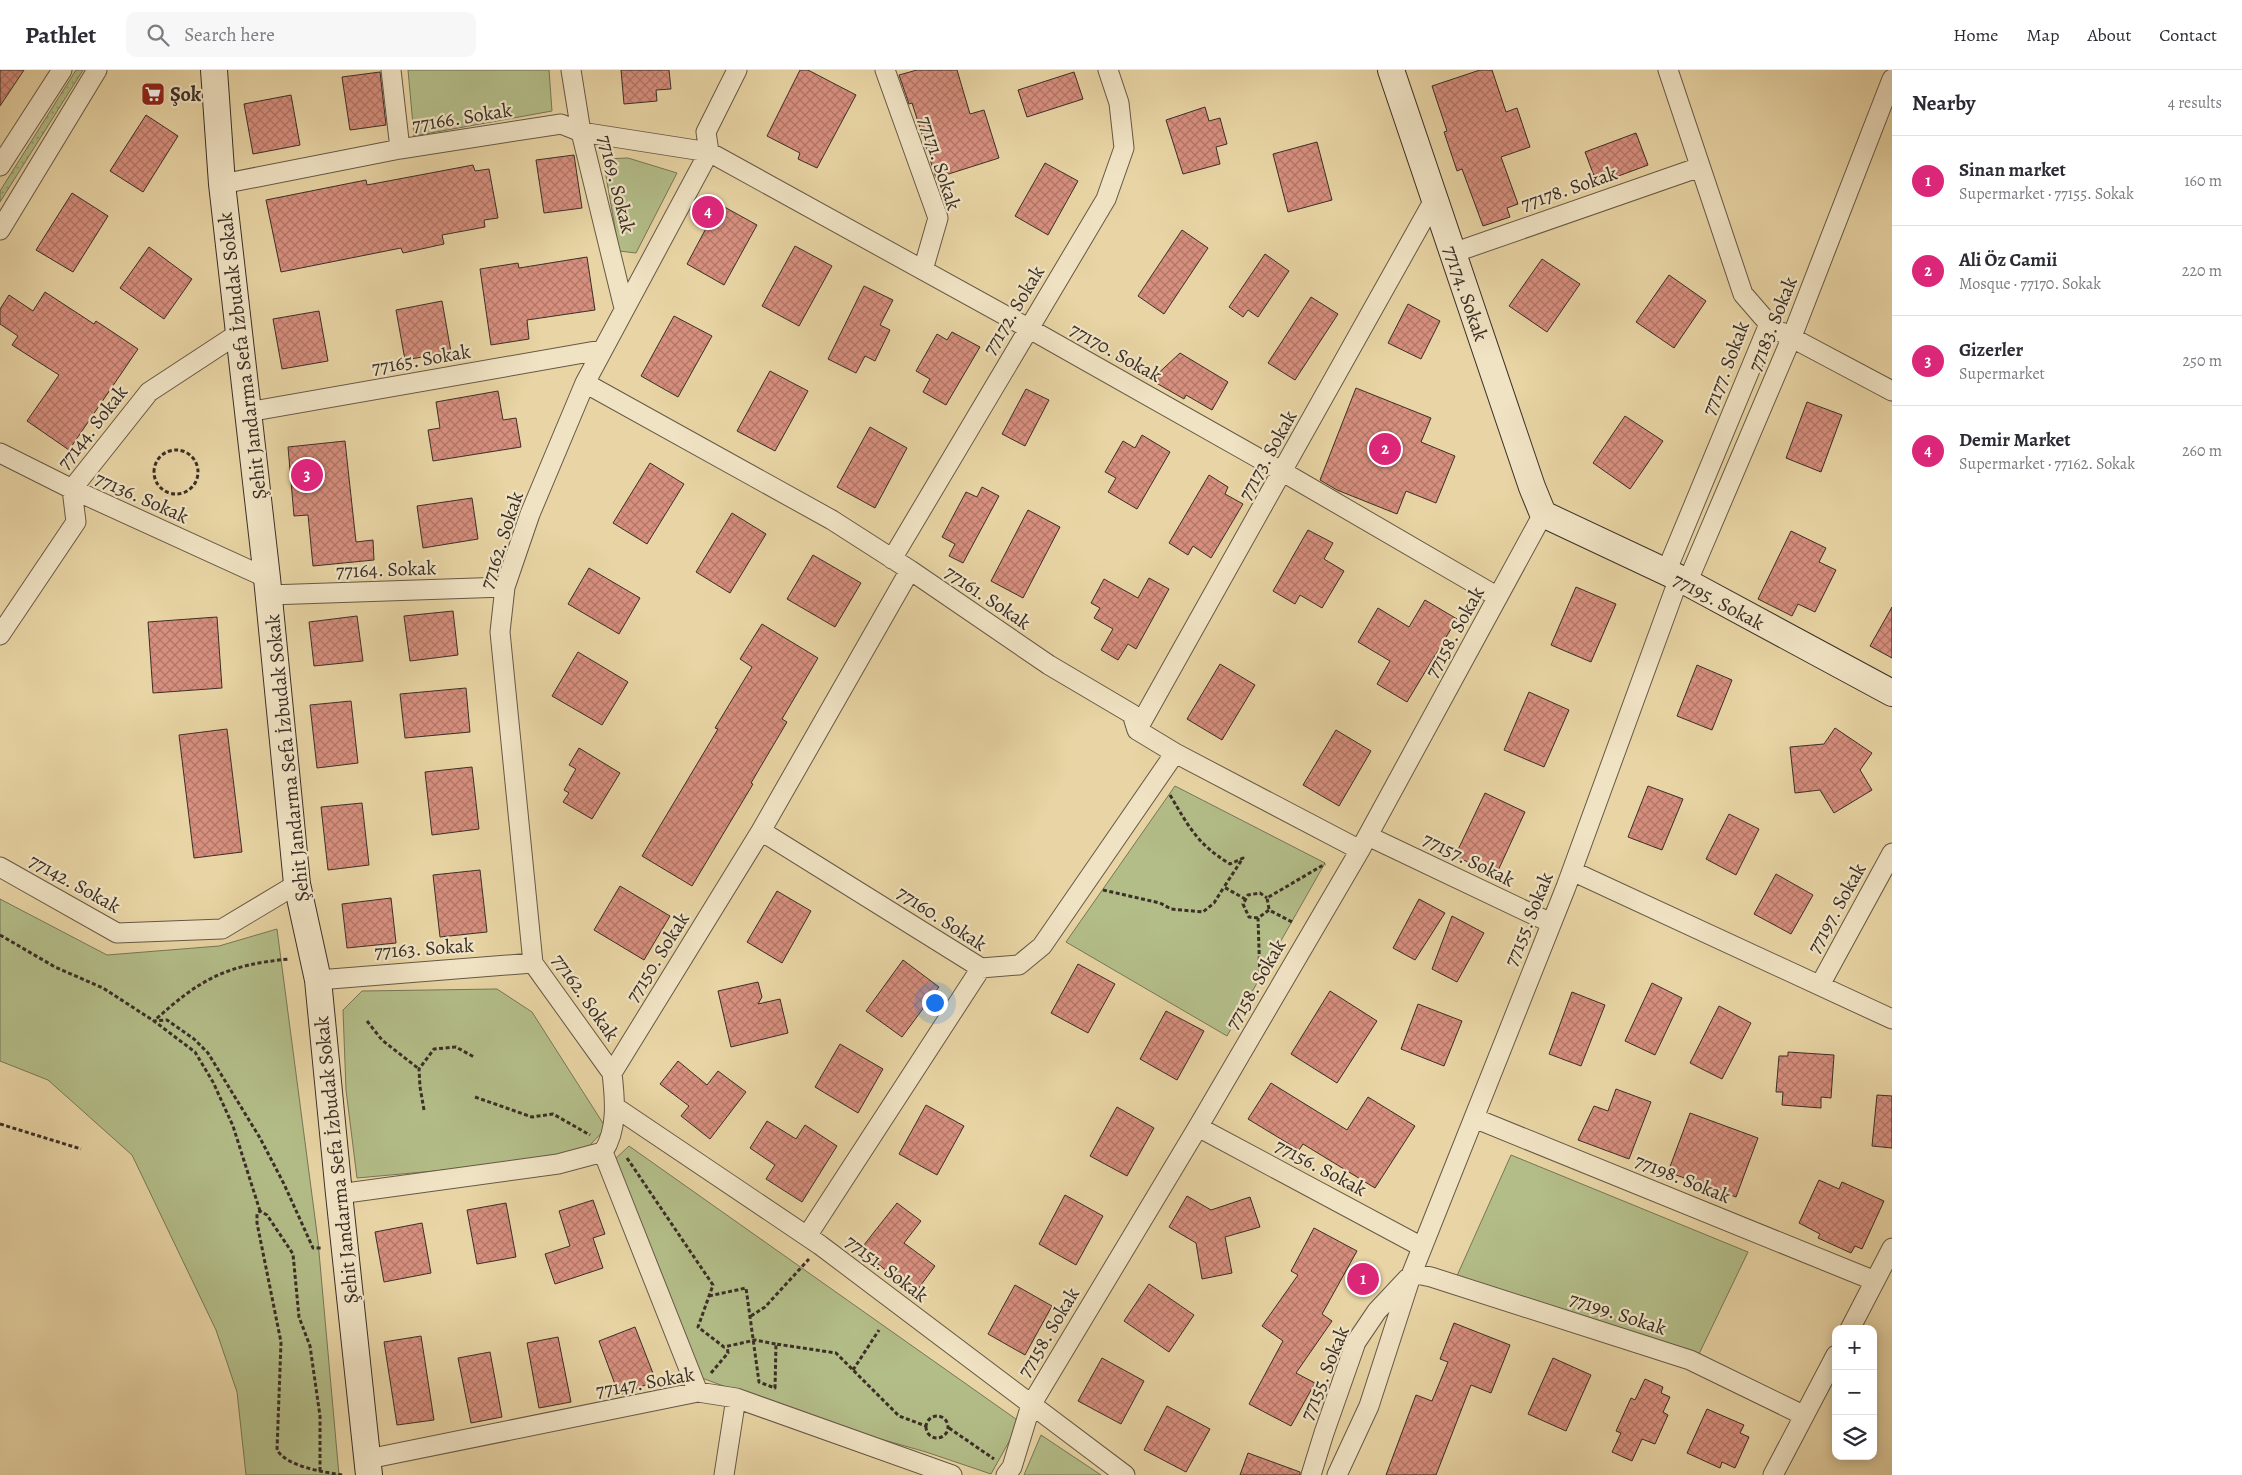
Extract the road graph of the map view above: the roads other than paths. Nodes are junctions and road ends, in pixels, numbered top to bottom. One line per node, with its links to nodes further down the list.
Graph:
1 (62, 70): 15 (street)
2 (98, 70): 19 (street)
3 (214, 70): 17 (main road, Şehit Jandarma Sefa İzbudak Sokak)
4 (391, 70): 13 (street)
5 (571, 70): 12 (street, 77169. Sokak)
6 (737, 70): 14 (street)
7 (884, 70): 21 (street, 77171. Sokak)
8 (1108, 70): 24 (street, 77172. Sokak)
9 (1391, 70): 18 (main road, 77174. Sokak)
10 (1668, 70): 16 (street, 77177. Sokak)
11 (1892, 80): 26 (street, 77183. Sokak)
12 (581, 132): 13 (street, 77166. Sokak); 14 (street, 77166. Sokak); 22 (street, 77169. Sokak)
13 (400, 149): 17 (street, 77166. Sokak)
14 (709, 152): 21 (street, 77170. Sokak); 22 (street, 77162. Sokak)
15 (0, 166)
16 (1700, 167): 20 (street, 77178. Sokak); 23 (street, 77177. Sokak)
17 (222, 184): 25 (main road, Şehit Jandarma Sefa İzbudak Sokak)
18 (1434, 200): 20 (main road, 77174. Sokak); 32 (street, 77173. Sokak)
19 (0, 230)
20 (1453, 253): 34 (main road, 77174. Sokak)
21 (923, 270): 24 (street, 77170. Sokak)
22 (624, 308): 27 (street, 77162. Sokak)
23 (1769, 324): 26 (street); 37 (street, 77177. Sokak)
24 (1028, 328): 32 (street, 77170. Sokak); 35 (street, 77172. Sokak)
25 (239, 333): 30 (main road, Şehit Jandarma Sefa İzbudak Sokak); 33 (street, 77144. Sokak)
26 (1791, 339): 29 (street); 37 (street, 77183. Sokak)
27 (601, 350): 28 (street, 77162. Sokak); 30 (street, 77165. Sokak)
28 (585, 383): 35 (street, 77161. Sokak); 39 (street, 77162. Sokak)
29 (1892, 391)
30 (248, 412): 38 (main road, Şehit Jandarma Sefa İzbudak Sokak)
31 (0, 453): 33 (street, 77136. Sokak)
32 (1284, 472): 40 (street, 77170. Sokak); 44 (street, 77173. Sokak)
33 (72, 489): 38 (street, 77136. Sokak); 41 (street, 77144. Sokak)
34 (1543, 514): 37 (main road, 77195. Sokak); 40 (street, 77158. Sokak)
35 (892, 559): 36 (street, 77161. Sokak)
36 (910, 570): 44 (street, 77161. Sokak); 46 (street, 77150. Sokak)
37 (1677, 578): 43 (main road, 77195. Sokak); 50 (street, 77155. Sokak)
38 (268, 586): 39 (street, 77164. Sokak); 51 (main road, Şehit Jandarma Sefa İzbudak Sokak)
39 (505, 587): 53 (street, 77162. Sokak)
40 (1498, 597): 47 (street, 77158. Sokak)
41 (7, 612): 42 (street, 77144. Sokak)
42 (0, 635)
43 (1892, 693)
44 (1137, 730): 45 (street, 77161. Sokak)
45 (1175, 753): 47 (street, 77161. Sokak); 54 (street)
46 (762, 831): 54 (street, 77160. Sokak); 58 (street, 77150. Sokak)
47 (1364, 843): 52 (street, 77157. Sokak); 61 (street, 77158. Sokak)
48 (1892, 853): 56 (street, 77197. Sokak)
49 (0, 867): 51 (street, 77142. Sokak)
50 (1572, 871): 52 (street, 77155. Sokak); 56 (street)
51 (297, 884): 55 (main road, Şehit Jandarma Sefa İzbudak Sokak)
52 (1551, 923): 60 (street, 77155. Sokak)
53 (533, 963): 55 (street, 77163. Sokak); 58 (street, 77162. Sokak)
54 (981, 968): 64 (street, 77160. Sokak)
55 (318, 980): 63 (main road, Şehit Jandarma Sefa İzbudak Sokak)
56 (1820, 985): 57 (street)
57 (1892, 1019)
58 (612, 1073): 59 (street)
59 (616, 1107): 62 (street); 64 (street, 77151. Sokak)
60 (1474, 1118): 65 (street, 77155. Sokak); 68 (street, 77198. Sokak)
61 (1198, 1127): 65 (street, 77156. Sokak); 73 (street, 77158. Sokak)
62 (598, 1145): 63 (street); 71 (street)
63 (339, 1194): 75 (main road, Şehit Jandarma Sefa İzbudak Sokak)
64 (807, 1236): 73 (street, 77151. Sokak)
65 (1422, 1247): 67 (street, 77155. Sokak)
66 (1892, 1248): 68 (street)
67 (1412, 1274): 74 (street, 77199. Sokak); 80 (street, 77155. Sokak); 81 (street, 77155. Sokak)
68 (1875, 1281): 69 (street)
69 (1852, 1325)
70 (1832, 1362): 74 (street)
71 (698, 1392): 72 (street, 77147. Sokak); 75 (street, 77147. Sokak)
72 (736, 1398): 76 (street); 77 (street, 77147. Sokak)
73 (1031, 1405): 78 (street, 77158. Sokak); 79 (street, 77151. Sokak)
74 (1803, 1415): 82 (street)
75 (368, 1467)
76 (724, 1475)
77 (952, 1475)
78 (1006, 1475)
79 (1125, 1475)
80 (1311, 1475)
81 (1337, 1475)
82 (1773, 1475)

